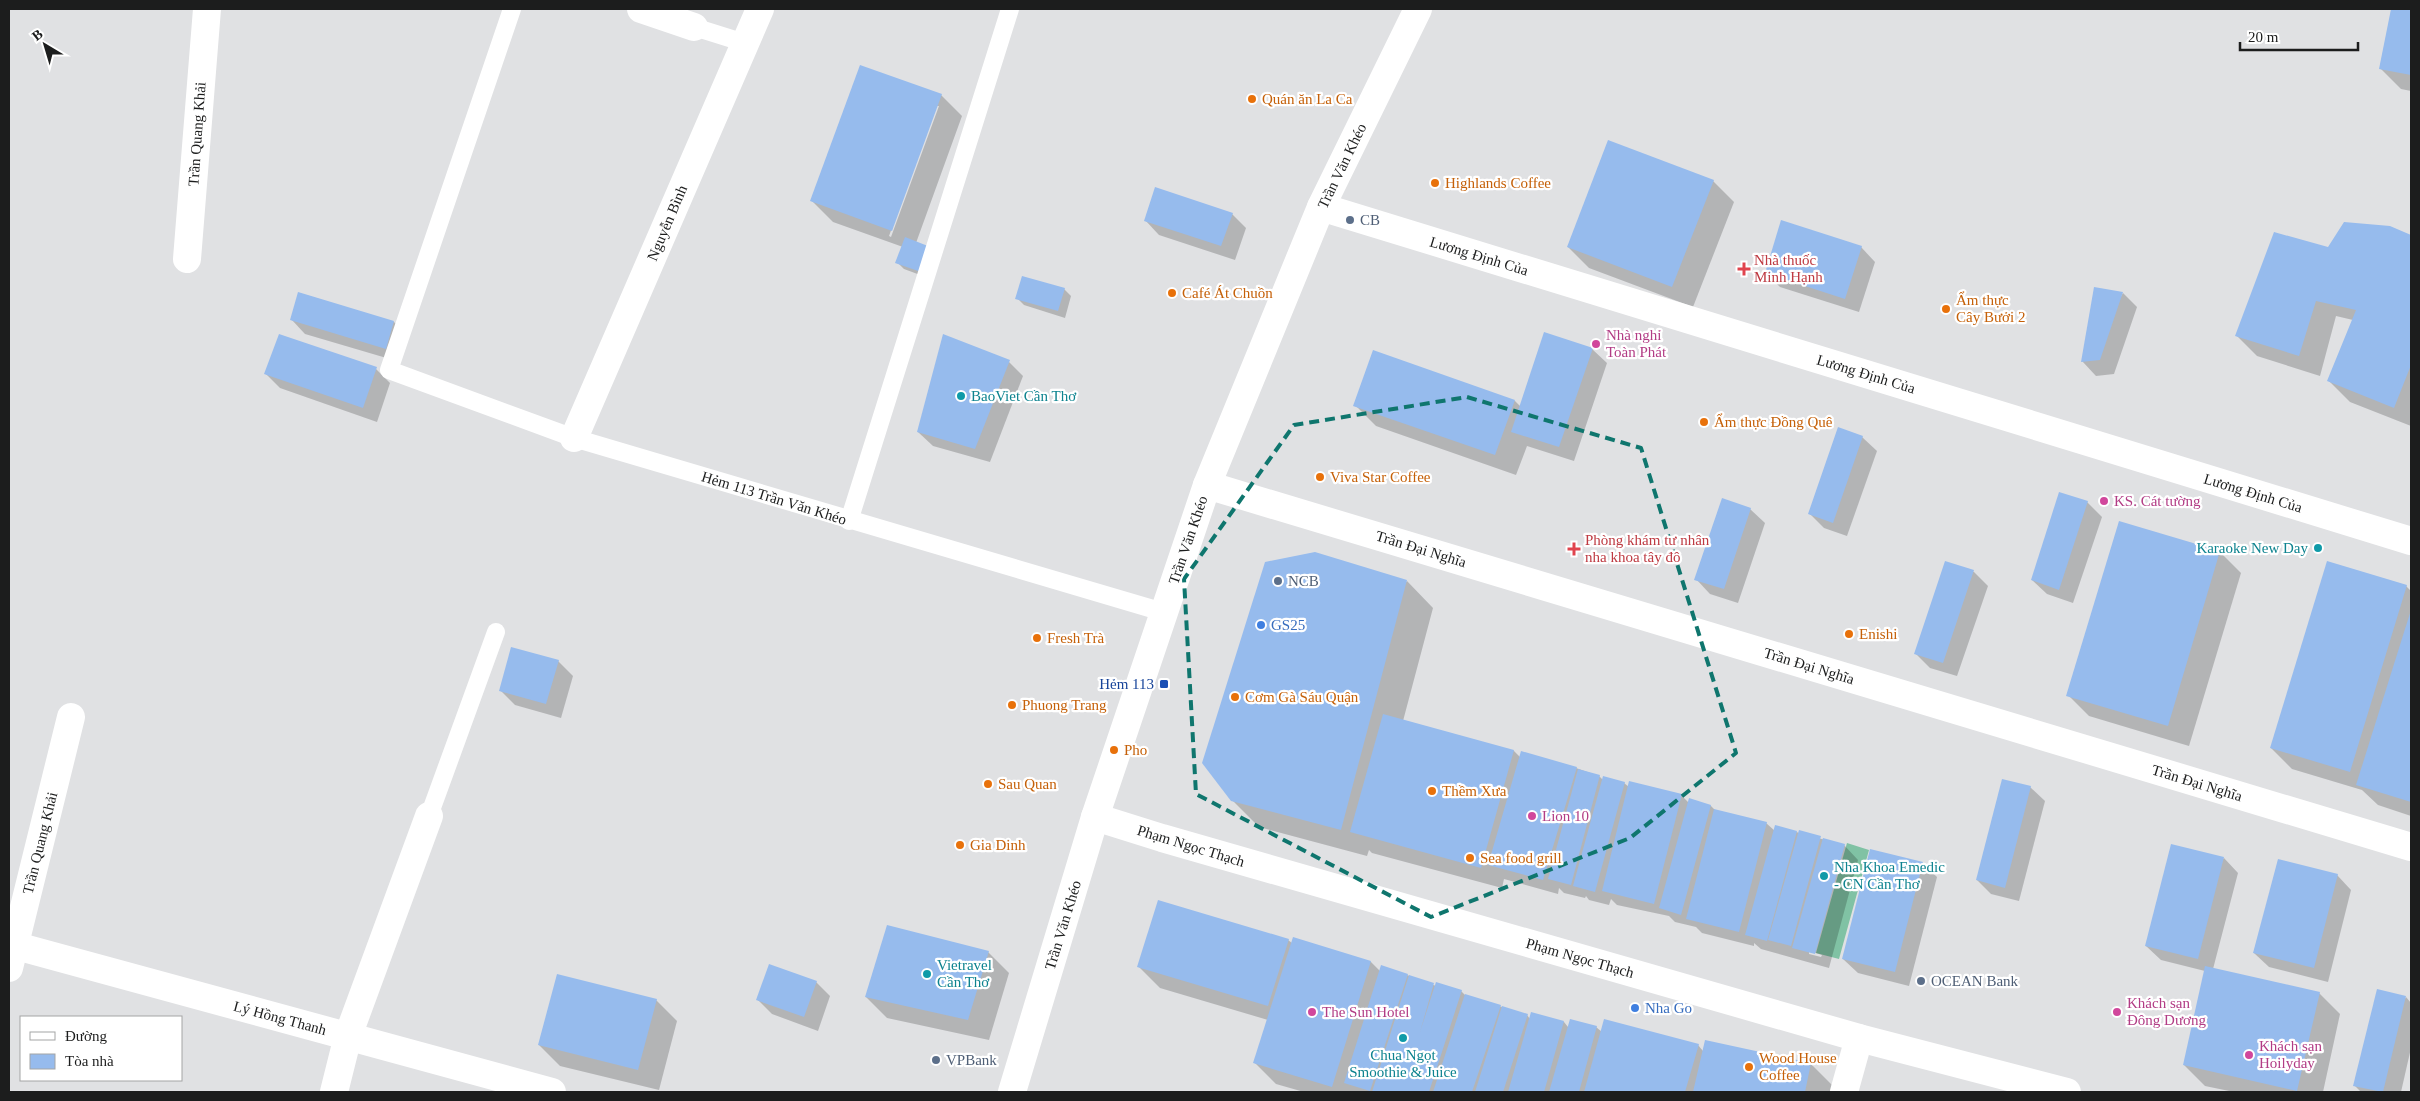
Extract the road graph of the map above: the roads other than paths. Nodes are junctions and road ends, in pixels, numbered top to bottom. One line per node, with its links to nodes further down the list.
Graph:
1 (207, 9): 10 (street, Trần Quang Khải)
2 (512, 9): 11 (lane, Hẻm 113 Trần Văn Khéo)
3 (641, 9): 7 (street)
4 (760, 9): 8 (street, Nguyễn Bình)
5 (1010, 9): 13 (lane)
6 (1418, 9): 9 (street, Trần Văn Khéo)
7 (694, 26): 8 (lane)
8 (745, 43): 11 (street, Nguyễn Bình)
9 (1321, 207): 12 (street, Trần Văn Khéo); 14 (street, Lương Định Của)
10 (187, 259)
11 (574, 438): 13 (lane, Hẻm 113 Trần Văn Khéo)
12 (1207, 485): 15 (street, Trần Văn Khéo); 20 (street, Trần Đại Nghĩa)
13 (848, 521): 15 (lane, Hẻm 113 Trần Văn Khéo)
14 (2411, 541)
15 (1163, 612): 19 (street, Trần Văn Khéo)
16 (496, 632): 18 (lane)
17 (71, 717): 21 (street, Trần Quang Khải)
18 (429, 816): 22 (street)
19 (1095, 816): 23 (street, Phạm Ngọc Thạch); 26 (street, Trần Văn Khéo)
20 (2411, 847)
21 (11, 952): 22 (street, Lý Hồng Thanh)
22 (348, 1036): 24 (street); 25 (street, Lý Hồng Thanh)
23 (1859, 1038): 27 (street); 28 (street, Phạm Ngọc Thạch)
24 (334, 1092)
25 (552, 1092)
26 (1012, 1092)
27 (1844, 1092)
28 (2067, 1092)

